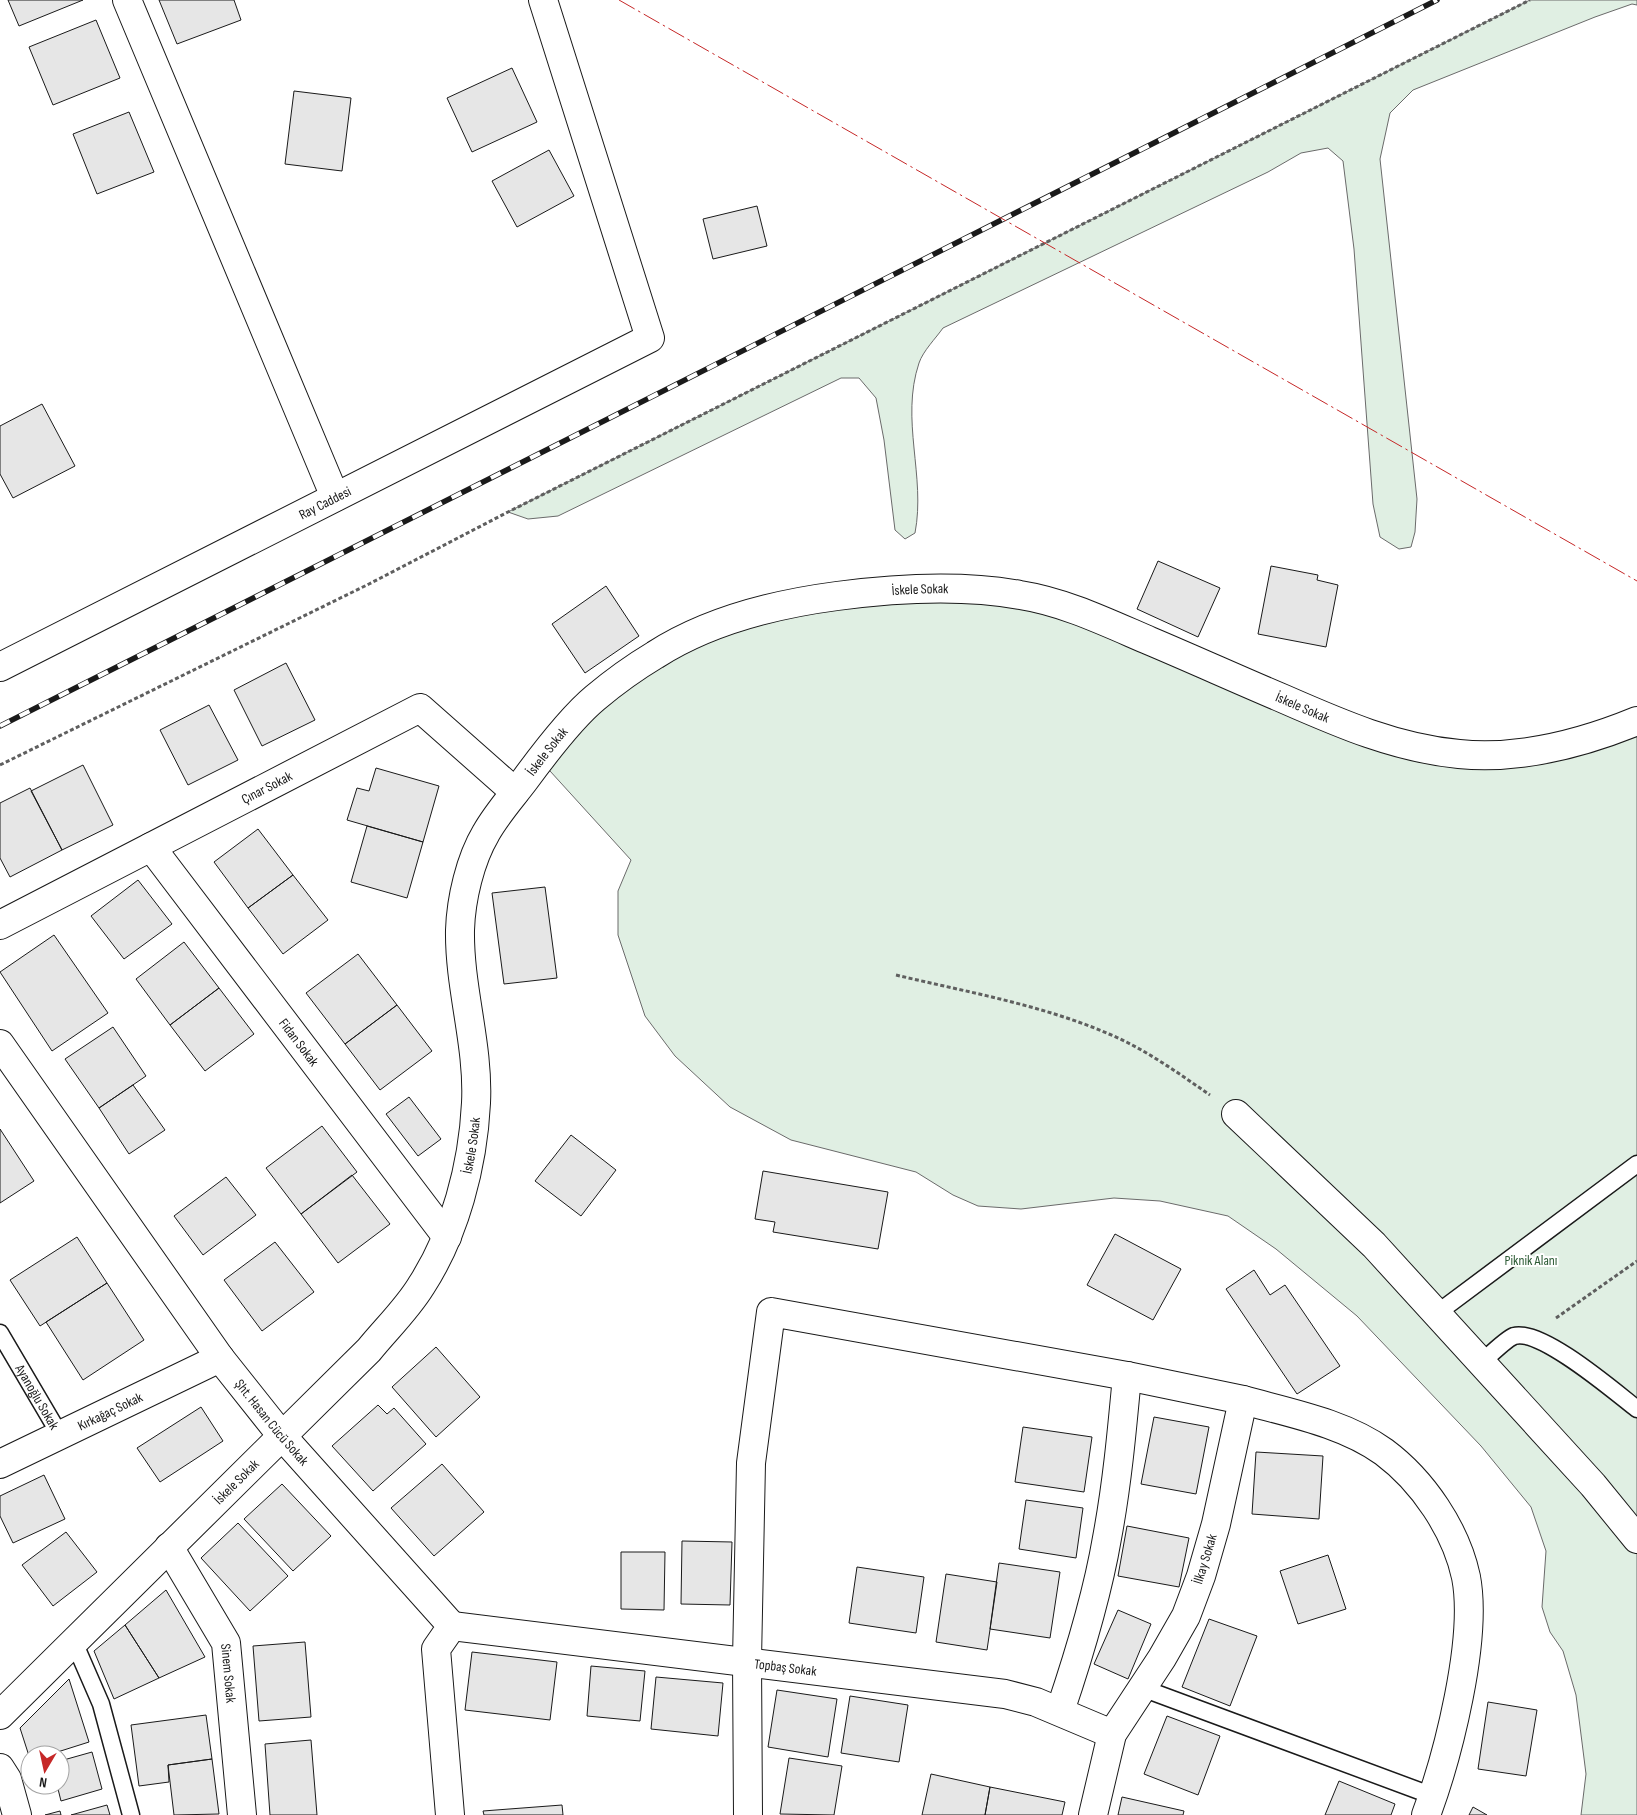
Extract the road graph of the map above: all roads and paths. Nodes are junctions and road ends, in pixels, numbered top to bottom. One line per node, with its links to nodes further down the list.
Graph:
1 (127, 0): 4 (street)
2 (543, 0): 4 (street, Ray Caddesi)
3 (1530, 0): 7 (path)
4 (335, 498): 5 (street, Ray Caddesi)
5 (0, 667)
6 (1637, 720): 8 (street, İskele Sokak)
7 (0, 765)
8 (516, 792): 9 (street, Çınar Sokak); 15 (street, İskele Sokak)
9 (151, 848): 10 (street, Çınar Sokak); 15 (street, Fidan Sokak)
10 (0, 925)
11 (896, 975): 13 (path)
12 (0, 1044): 20 (street, Şht. Hasan Cücü Sokak)
13 (1236, 1114): 17 (street)
14 (1637, 1164): 17 (lane)
15 (447, 1237): 26 (street, İskele Sokak)
16 (1637, 1261): 19 (path)
17 (1436, 1314): 21 (street)
18 (0, 1333): 25 (lane, Ayanoğlu Sokak)
19 (1530, 1336): 21 (lane); 24 (lane)
20 (220, 1358): 25 (street, Kırkağaç Sokak); 26 (street, Şht. Hasan Cücü Sokak)
21 (1481, 1363): 28 (street)
22 (1127, 1376): 23 (street); 32 (street); 34 (street)
23 (1243, 1400): 33 (street, İlkay Sokak); 38 (street)
24 (1637, 1409)
25 (60, 1435): 27 (street, Kırkağaç Sokak)
26 (282, 1436): 29 (street, İskele Sokak); 30 (street, Şht. Hasan Cücü Sokak)
27 (0, 1464)
28 (1637, 1539)
29 (169, 1548): 31 (street, İskele Sokak); 41 (street, Sinem Sokak)
30 (452, 1626): 32 (street, Topbaş Sokak); 42 (street)
31 (74, 1642): 35 (street, İskele Sokak); 40 (lane)
32 (747, 1660): 34 (street, Topbaş Sokak); 43 (street)
33 (1142, 1688): 36 (street, İlkay Sokak); 38 (lane)
34 (1060, 1711): 36 (street, Topbaş Sokak)
35 (0, 1715)
36 (1112, 1734): 44 (street, İlkay Sokak)
37 (0, 1768): 39 (street)
38 (1429, 1806)
39 (17, 1815)
40 (131, 1815)
41 (242, 1815)
42 (450, 1815)
43 (748, 1815)
44 (1093, 1815)

